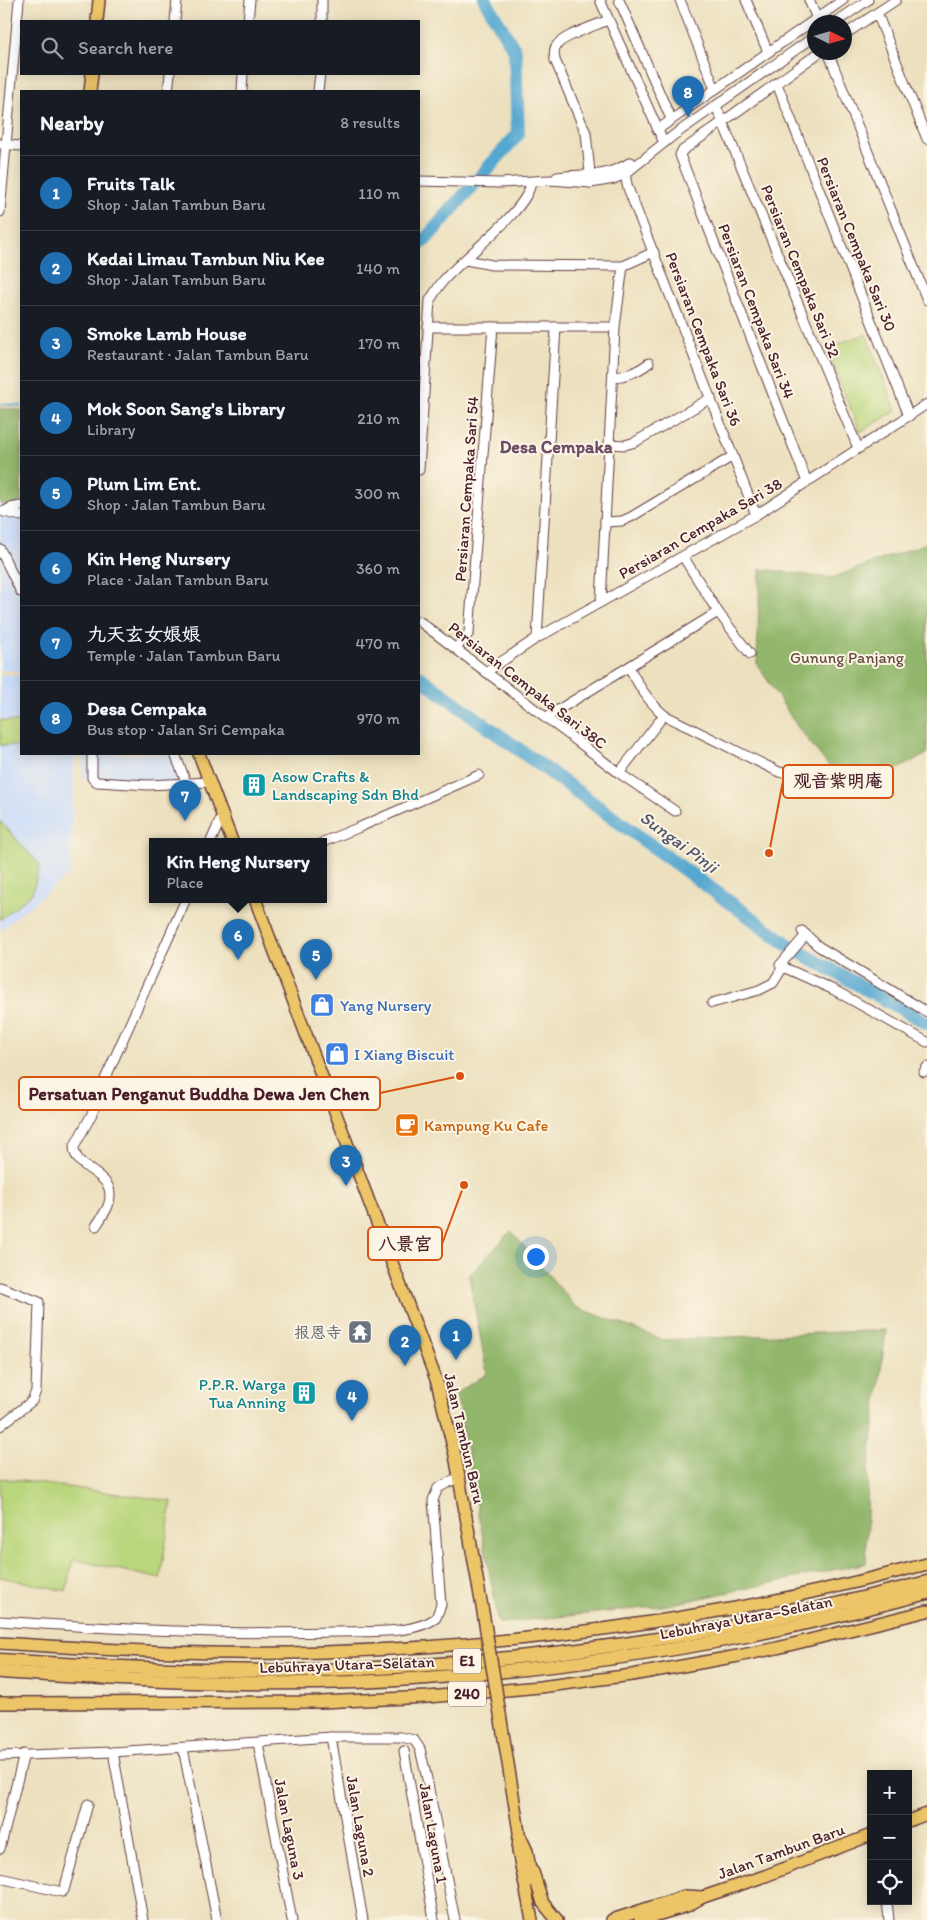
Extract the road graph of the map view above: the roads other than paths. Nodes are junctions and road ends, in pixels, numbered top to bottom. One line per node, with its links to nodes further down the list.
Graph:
1 (19, 0): 45 (street)
2 (99, 0): 18 (main road)
3 (177, 0): 19 (street)
4 (250, 0): 20 (street)
5 (322, 0): 21 (street)
6 (600, 0): 22 (street)
7 (619, 0): 40 (street)
8 (680, 0): 34 (street)
9 (746, 0): 26 (street)
10 (809, 0): 15 (street)
11 (843, 0): 16 (street)
12 (868, 0): 17 (street)
13 (896, 0): 14 (street)
14 (877, 12): 24 (street); 43 (street)
15 (815, 15)
16 (822, 15)
17 (846, 15)
18 (97, 20)
19 (175, 20)
20 (248, 20)
21 (322, 20)
22 (608, 20): 42 (street); 50 (street)
23 (807, 25): 26 (street)
24 (852, 29)
25 (807, 42): 39 (street)
26 (768, 52): 34 (street)
27 (809, 60): 33 (street)
28 (831, 60): 57 (street)
29 (92, 75): 35 (main road)
30 (170, 75): 36 (street)
31 (243, 75): 37 (street)
32 (320, 75): 38 (street)
33 (777, 84): 41 (street); 66 (street, Persiaran Cempaka Sari 30)
34 (716, 89): 40 (street)
35 (90, 90)
36 (168, 90)
37 (242, 90)
38 (318, 90)
39 (716, 106): 41 (street, Persiaran Cempaka Sari 32); 44 (street)
40 (671, 119): 42 (street)
41 (724, 122): 68 (street, Persiaran Cempaka Sari 32); 71 (street, Persiaran Cempaka Sari 34)
42 (657, 130): 44 (street)
43 (927, 139)
44 (664, 142): 47 (street)
45 (3, 144): 46 (street); 53 (street)
46 (20, 146)
47 (655, 149): 48 (street); 49 (street)
48 (631, 162): 49 (street); 50 (street)
49 (625, 174): 50 (street); 54 (street, Persiaran Cempaka Sari 36)
50 (592, 177): 52 (street)
51 (420, 182): 52 (street)
52 (531, 182): 55 (street)
53 (0, 212)
54 (654, 252): 56 (street); 64 (street, Persiaran Cempaka Sari 36)
55 (466, 260): 56 (street); 58 (street)
56 (623, 266): 61 (street)
57 (927, 300)
58 (428, 327): 59 (street); 69 (street)
59 (493, 327): 60 (street); 84 (street, Persiaran Cempaka Sari 54)
60 (556, 327): 61 (street); 83 (street)
61 (615, 327): 63 (street)
62 (649, 363): 63 (street)
63 (613, 377): 67 (street)
64 (711, 398): 67 (street); 70 (street, Persiaran Cempaka Sari 36)
65 (927, 404): 66 (street, Persiaran Cempaka Sari 38)
66 (909, 416): 68 (street, Persiaran Cempaka Sari 38)
67 (609, 444): 76 (street)
68 (858, 448): 71 (street, Persiaran Cempaka Sari 38)
69 (420, 454)
70 (733, 456): 74 (street, Persiaran Cempaka Sari 36); 76 (street)
71 (808, 482): 74 (street, Persiaran Cempaka Sari 38)
72 (20, 506): 73 (street)
73 (3, 511): 75 (street)
74 (756, 515): 78 (street, Persiaran Cempaka Sari 38)
75 (20, 516)
76 (604, 522): 80 (street)
77 (0, 549): 79 (street)
78 (684, 558): 80 (street, Persiaran Cempaka Sari 38); 81 (street)
79 (20, 590)
80 (601, 602): 83 (street, Persiaran Cempaka Sari 38)
81 (718, 612): 85 (street); 86 (street)
82 (420, 622): 84 (street, Persiaran Cempaka Sari 38C)
83 (537, 638): 87 (street, Persiaran Cempaka Sari 38)
84 (456, 648): 87 (street, Persiaran Cempaka Sari 38C)
85 (750, 654)
86 (629, 667): 88 (street); 89 (street)
87 (486, 672): 89 (street, Persiaran Cempaka Sari 38C)
88 (664, 715): 93 (street); 95 (street)
89 (545, 718): 93 (street, Persiaran Cempaka Sari 38C)
90 (92, 755): 96 (street)
91 (175, 755): 96 (street)
92 (199, 755): 97 (main road)
93 (619, 773): 98 (street, Persiaran Cempaka Sari 38C)
94 (479, 774): 102 (street)
95 (789, 774)
96 (186, 782): 97 (street)
97 (210, 782): 99 (main road)
98 (675, 811)
99 (222, 816): 100 (street); 101 (main road)
100 (212, 838)
101 (231, 838)
102 (327, 840)
103 (184, 903): 109 (street)
104 (256, 903): 112 (main road, Jalan Tambun Baru)
105 (783, 967): 106 (street); 107 (street); 108 (street)
106 (712, 1004)
107 (927, 1012)
108 (927, 1042)
109 (96, 1226)
110 (0, 1287): 111 (street)
111 (0, 1426)
112 (459, 1477): 117 (street); 132 (main road, Jalan Tambun Baru, bridge)
113 (927, 1564): 118 (main road)
114 (927, 1582): 119 (highway, Lebuhraya Utara–Selatan / E1)
115 (927, 1594): 120 (highway, Lebuhraya Utara–Selatan / E1)
116 (927, 1611): 121 (main road, 240)
117 (0, 1621)
118 (0, 1643)
119 (0, 1660)
120 (0, 1672)
121 (0, 1703)
122 (330, 1737): 123 (street); 143 (street, Jalan Laguna 2); 145 (street)
123 (258, 1743): 124 (street); 142 (street, Jalan Laguna 3)
124 (183, 1748): 126 (street); 141 (street)
125 (404, 1751): 144 (street, Jalan Laguna 1)
126 (113, 1752): 127 (street); 140 (street)
127 (24, 1754): 128 (street); 134 (street)
128 (0, 1756)
129 (88, 1804): 136 (street)
130 (927, 1814): 131 (main road)
131 (912, 1820)
132 (519, 1832): 135 (main road, Jalan Tambun Baru); 139 (main road, Jalan Tambun Baru)
133 (867, 1837): 137 (main road, Jalan Tambun Baru)
134 (0, 1849)
135 (527, 1851): 139 (main road, Jalan Tambun Baru); 146 (main road)
136 (0, 1878)
137 (703, 1897): 147 (main road, Jalan Tambun Baru); 148 (main road, Jalan Tambun Baru)
138 (887, 1905): 149 (street)
139 (533, 1918)
140 (143, 1920)
141 (217, 1920)
142 (292, 1920)
143 (363, 1920)
144 (434, 1920)
145 (455, 1920)
146 (557, 1920)
147 (612, 1920)
148 (640, 1920)
149 (889, 1920)

